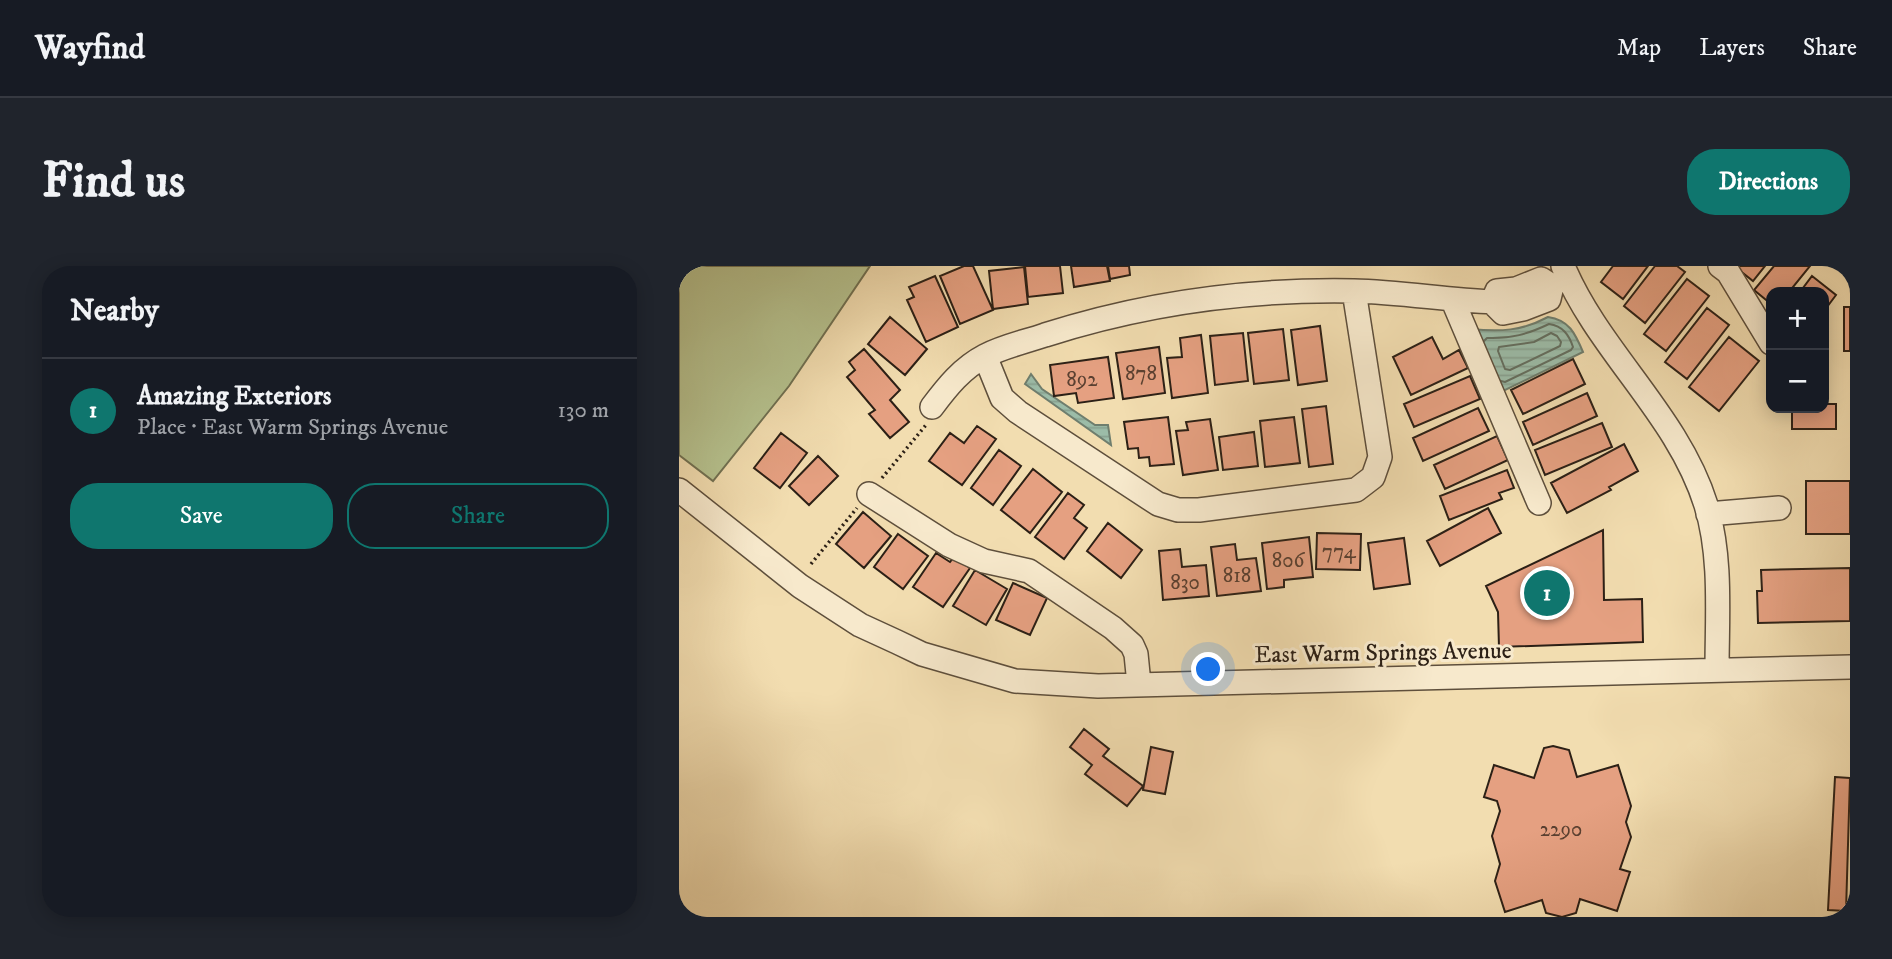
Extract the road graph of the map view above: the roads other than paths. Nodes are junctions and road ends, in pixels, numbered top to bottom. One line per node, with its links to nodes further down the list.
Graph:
1 (1720, 266): 5 (street)
2 (1561, 277): 4 (street); 12 (street)
3 (1354, 291): 4 (street); 6 (street); 6 (street)
4 (1453, 301): 10 (street)
5 (1766, 335)
6 (985, 356): 7 (street)
7 (932, 407)
8 (679, 490): 15 (street, East Warm Springs Avenue)
9 (869, 494): 15 (street)
10 (1539, 503)
11 (1779, 508): 12 (street)
12 (1708, 514): 14 (street)
13 (1850, 667): 14 (street, East Warm Springs Avenue)
14 (1717, 670): 15 (street, East Warm Springs Avenue)
15 (1139, 684)

